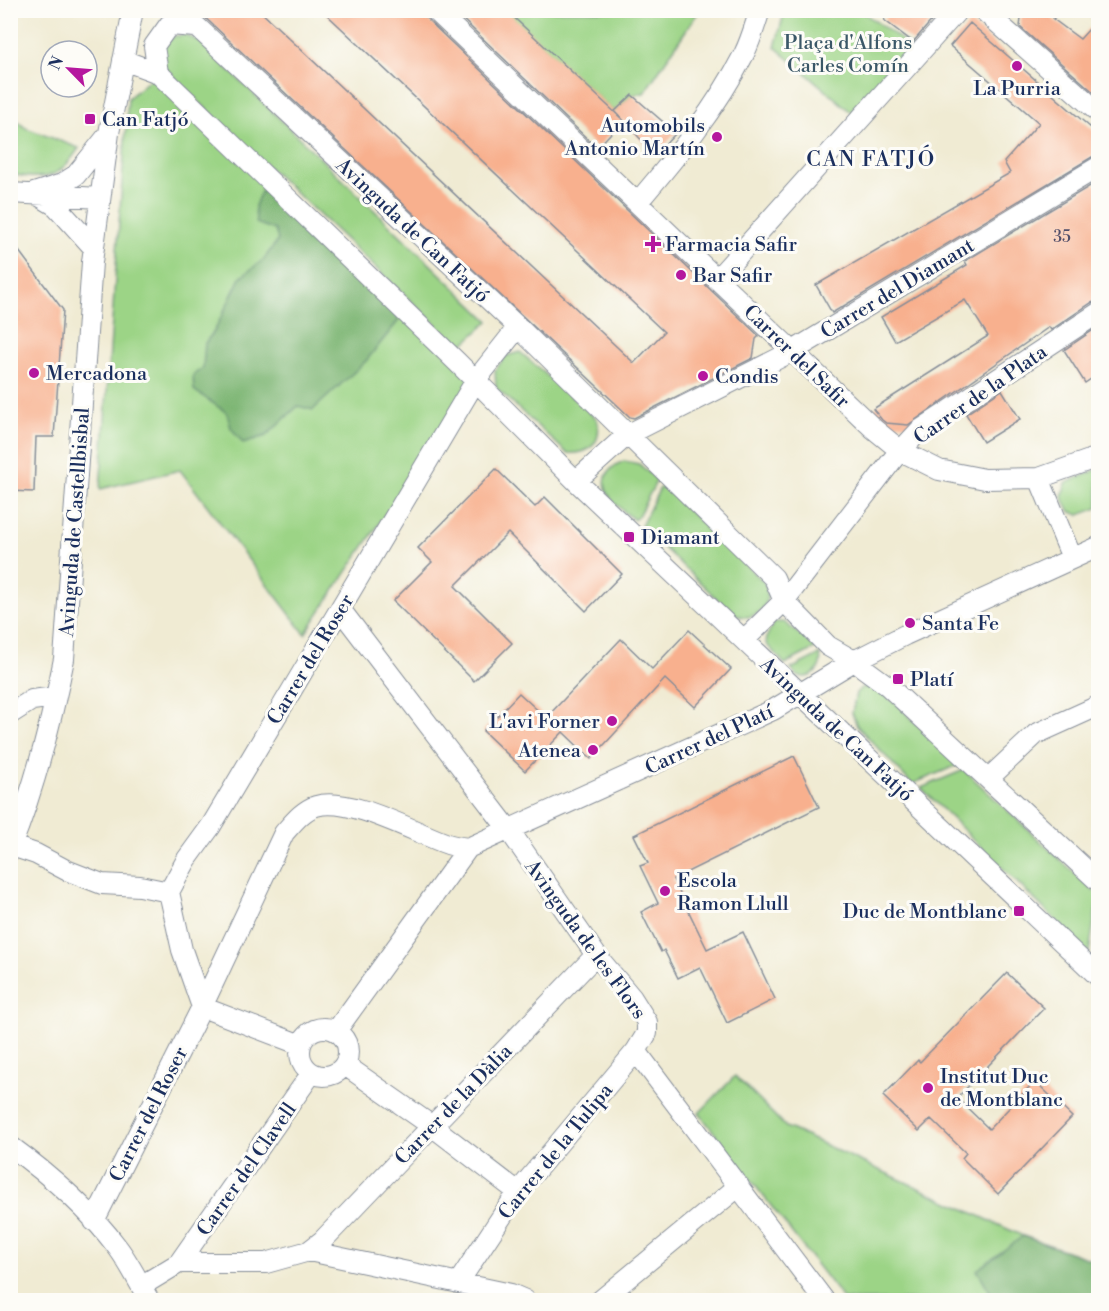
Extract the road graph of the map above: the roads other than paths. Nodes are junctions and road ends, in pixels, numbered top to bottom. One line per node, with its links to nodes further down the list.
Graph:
1 (134, 10): 8 (street, Avinguda de Castellbisbal)
2 (179, 10): 7 (street, Avinguda de Can Fatjó)
3 (435, 10): 16 (street, Carrer del Safir)
4 (760, 10): 16 (street)
5 (958, 10): 18 (street)
6 (983, 10): 10 (street)
7 (196, 27): 9 (street); 20 (street, Avinguda de Can Fatjó)
8 (123, 60): 9 (street, Avinguda de Can Fatjó); 11 (street, Avinguda de Castellbisbal)
9 (158, 73): 22 (street, Avinguda de Can Fatjó)
10 (1098, 112)
11 (109, 133): 14 (street); 15 (street, Avinguda de Castellbisbal)
12 (1098, 167): 21 (street, Carrer del Diamant)
13 (10, 193): 14 (street)
14 (34, 193): 15 (street); 17 (street)
15 (100, 198): 17 (street, Avinguda de Castellbisbal)
16 (637, 203): 18 (street, Carrer del Safir)
17 (94, 248): 35 (street, Avinguda de Castellbisbal)
18 (717, 279): 21 (street, Carrer del Safir)
19 (1098, 313): 24 (street, Carrer de la Plata)
20 (518, 327): 22 (street, Carrer del Roser); 23 (street, Avinguda de Can Fatjó)
21 (793, 351): 23 (street, Carrer del Diamant); 24 (street, Carrer del Safir)
22 (476, 380): 27 (street, Avinguda de Can Fatjó); 31 (street, Carrer del Roser)
23 (627, 435): 27 (street); 30 (street, Avinguda de Can Fatjó)
24 (901, 451): 26 (street, Carrer del Safir); 30 (street, Carrer de la Plata)
25 (1098, 457): 26 (street, Carrer del Safir)
26 (1039, 478): 29 (street)
27 (576, 481): 32 (street, Avinguda de Can Fatjó)
28 (1098, 547): 29 (street, Carrer del Platí)
29 (1072, 558): 33 (street, Carrer del Platí)
30 (784, 601): 32 (street, Carrer de la Plata); 33 (street, Avinguda de Can Fatjó)
31 (340, 609): 40 (street, Avinguda de les Flors); 44 (street, Carrer del Roser)
32 (744, 640): 34 (street, Avinguda de Can Fatjó)
33 (854, 661): 34 (street, Carrer del Platí); 38 (street, Avinguda de Can Fatjó)
34 (800, 694): 40 (street, Carrer del Platí); 46 (street, Avinguda de Can Fatjó)
35 (56, 697): 37 (street); 39 (street, Avinguda de Castellbisbal)
36 (1098, 706): 38 (street)
37 (10, 714)
38 (989, 778): 43 (street, Avinguda de Can Fatjó)
39 (15, 822): 41 (street, Avinguda de Castellbisbal)
40 (509, 830): 42 (street, Carrer del Platí); 45 (street, Avinguda de les Flors)
41 (11, 848): 44 (street)
42 (468, 848): 47 (street, Carrer del Roser); 48 (street)
43 (1098, 882)
44 (169, 892): 47 (street)
45 (596, 955): 50 (street, Avinguda de les Flors); 53 (street, Carrer de la Dàlia)
46 (1098, 976)
47 (202, 1007): 49 (street); 57 (street, Carrer del Roser)
48 (336, 1030): 49 (street); 51 (street)
49 (301, 1044): 52 (street)
50 (636, 1051): 55 (street, Avinguda de les Flors); 56 (street, Carrer de la Tulipa)
51 (345, 1065): 52 (street); 53 (street)
52 (311, 1074): 59 (street, Carrer del Clavell)
53 (432, 1126): 56 (street); 58 (street, Carrer de la Dàlia)
54 (10, 1146): 57 (street)
55 (739, 1186): 63 (street); 64 (street, Avinguda de les Flors)
56 (518, 1192): 60 (street, Carrer de la Tulipa)
57 (94, 1221): 61 (street)
58 (309, 1251): 59 (street); 60 (street)
59 (179, 1263): 61 (street)
60 (458, 1283): 62 (street)
61 (145, 1293)
62 (525, 1300)
63 (601, 1300)
64 (824, 1300)

